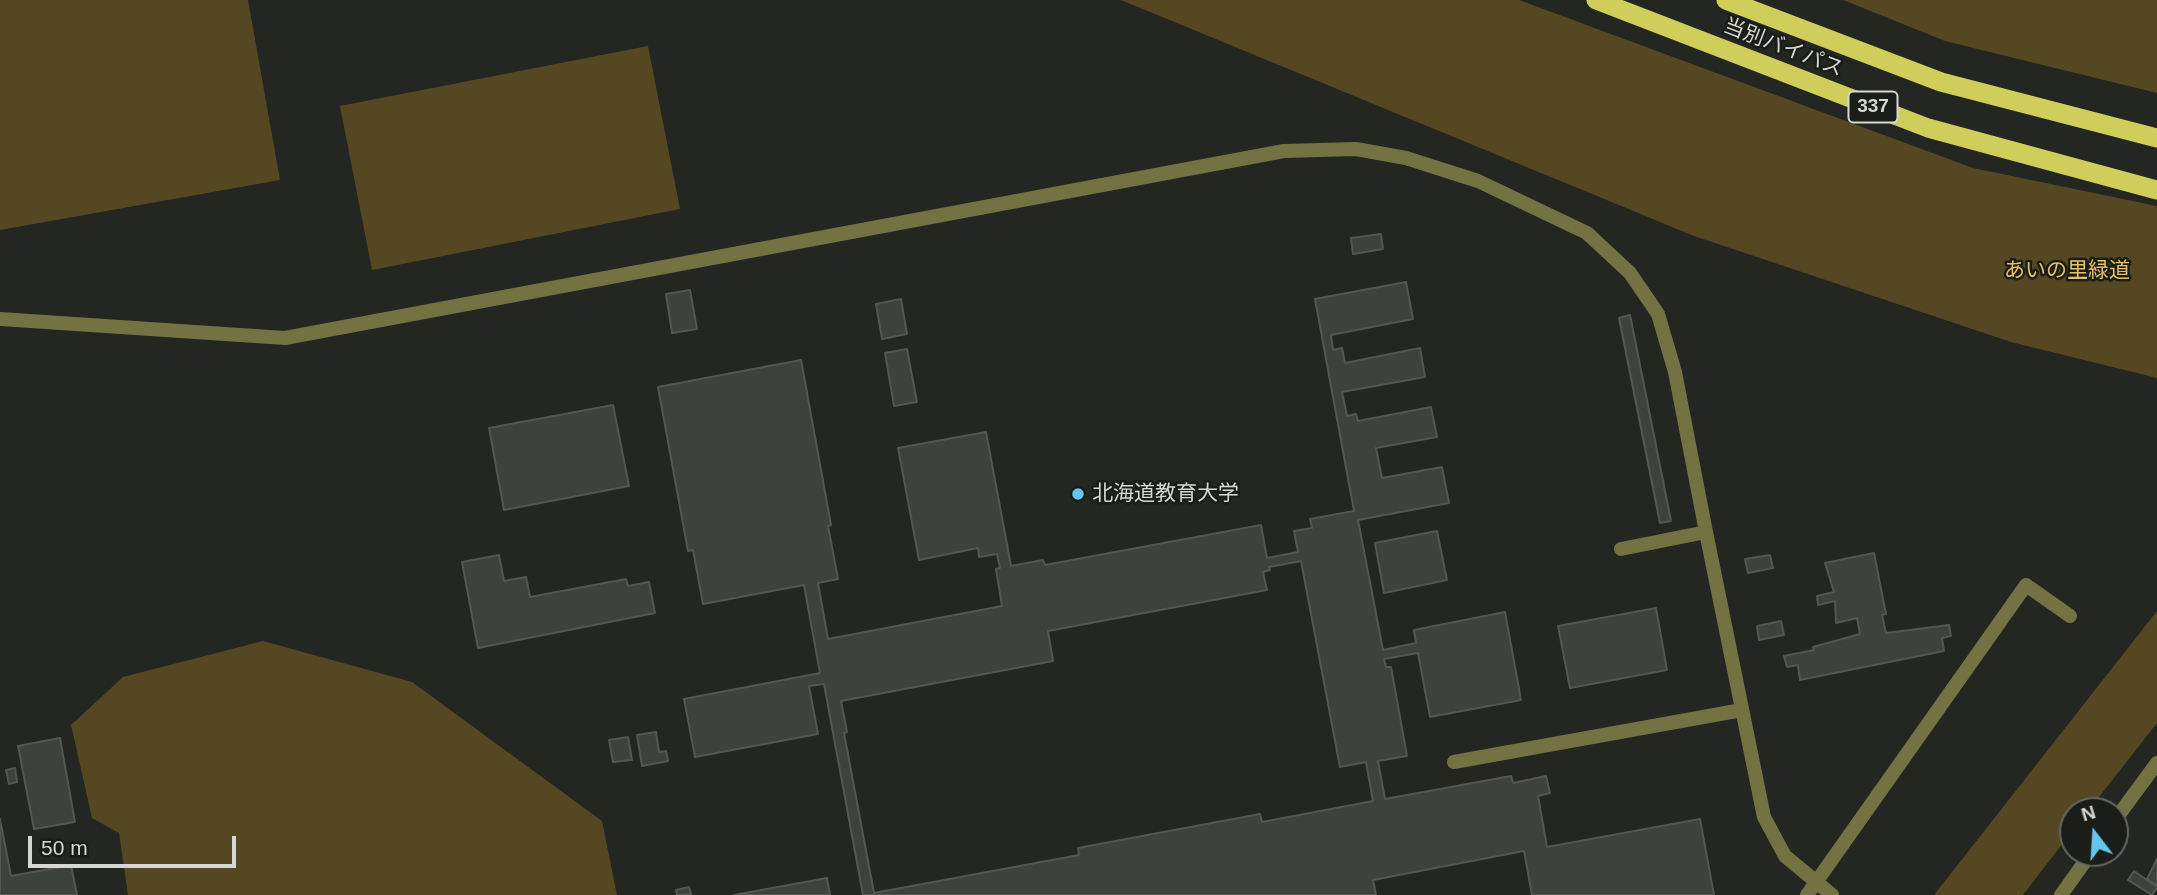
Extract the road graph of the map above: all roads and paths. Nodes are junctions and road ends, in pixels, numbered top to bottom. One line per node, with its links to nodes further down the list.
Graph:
1 (1596, 0): 4 (highway, 当別バイパス / 337)
2 (1727, 0): 3 (highway, 当別バイパス / 337)
3 (2157, 138)
4 (2157, 190)
5 (0, 319): 6 (street)
6 (1706, 532): 7 (street); 9 (street)
7 (1621, 549)
8 (2070, 616): 14 (street)
9 (1742, 710): 10 (street); 14 (street)
10 (1454, 762)
11 (2157, 763): 12 (street)
12 (2129, 801)
13 (2081, 867): 16 (street)
14 (1812, 889): 15 (street)
15 (1832, 895)
16 (2061, 895)

